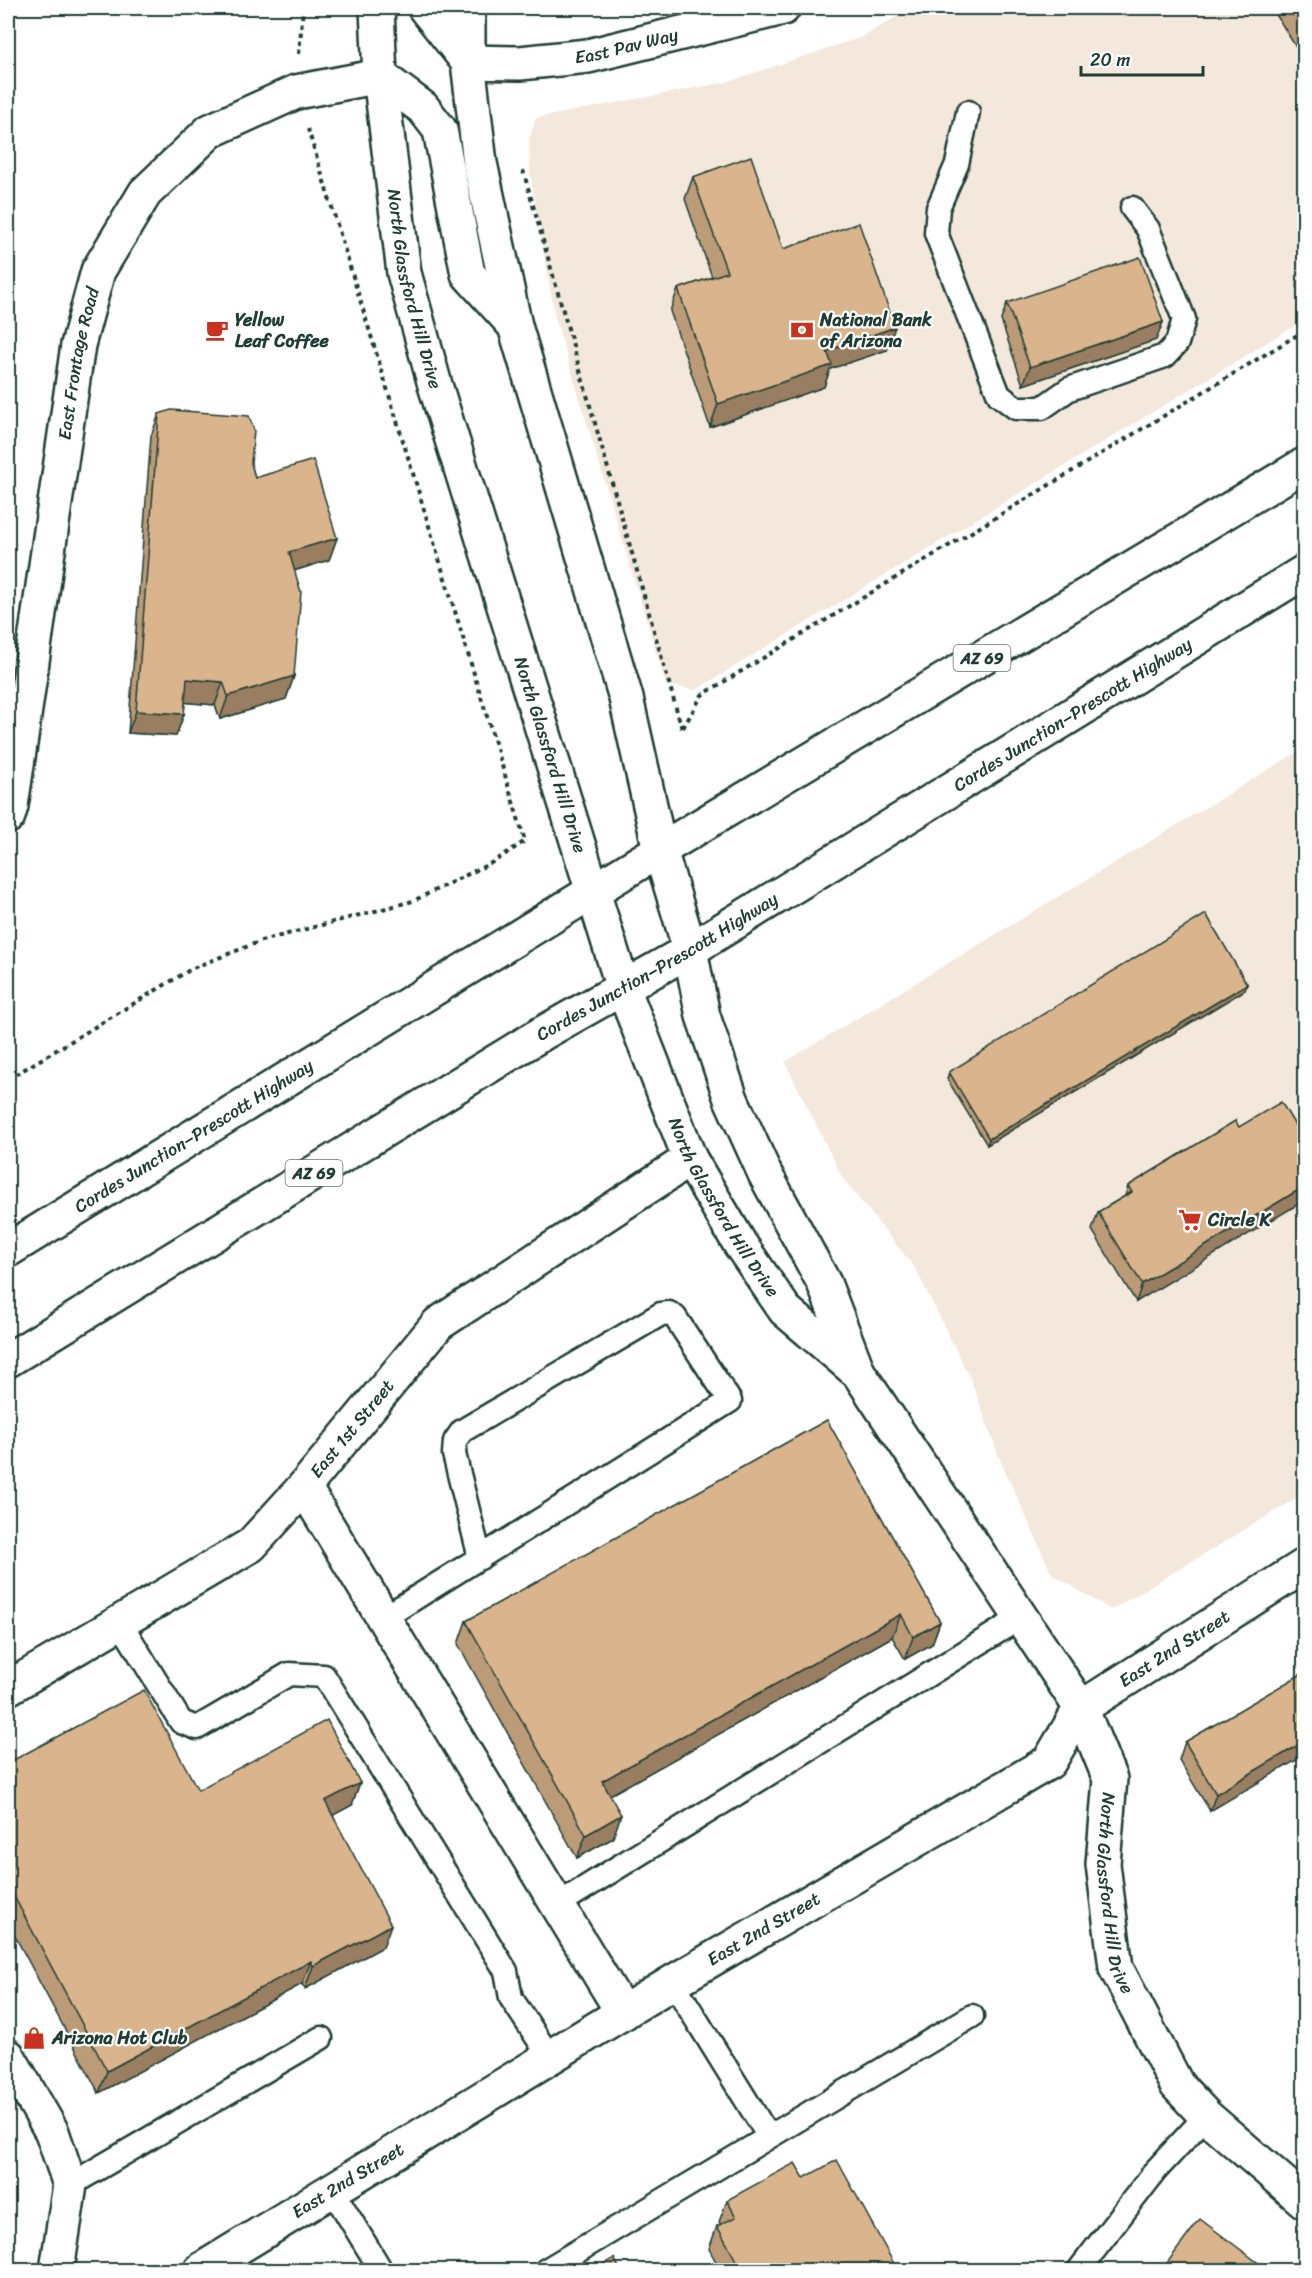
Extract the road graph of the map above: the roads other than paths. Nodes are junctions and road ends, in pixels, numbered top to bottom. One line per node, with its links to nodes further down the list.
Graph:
1 (377, 8): 6 (street, North Glassford Hill Drive)
2 (425, 8): 5 (street)
3 (468, 8): 5 (street, North Glassford Hill Drive)
4 (783, 8): 5 (street, East Pav Way)
5 (468, 62): 9 (street, North Glassford Hill Drive)
6 (380, 76): 9 (street); 12 (street, East Frontage Road); 14 (street, North Glassford Hill Drive)
7 (968, 112): 8 (lane)
8 (1132, 208)
9 (515, 326): 13 (street, North Glassford Hill Drive)
10 (1305, 465): 13 (street, Cordes Junction–Prescott Highway / AZ 69)
11 (1305, 572): 15 (street, Cordes Junction–Prescott Highway / AZ 69)
12 (8, 816)
13 (660, 850): 14 (street, Cordes Junction–Prescott Highway / AZ 69); 15 (street, North Glassford Hill Drive)
14 (594, 890): 16 (street, North Glassford Hill Drive); 18 (street, Cordes Junction–Prescott Highway / AZ 69)
15 (690, 950): 16 (street, Cordes Junction–Prescott Highway / AZ 69); 20 (street, North Glassford Hill Drive)
16 (623, 988): 17 (street, North Glassford Hill Drive); 19 (street, Cordes Junction–Prescott Highway / AZ 69)
17 (690, 1159): 20 (street, North Glassford Hill Drive); 21 (street, East 1st Street)
18 (8, 1250)
19 (8, 1360)
20 (858, 1372): 25 (street, North Glassford Hill Drive)
21 (304, 1487): 24 (street); 26 (street, East 1st Street)
22 (480, 1558): 22 (lane); 24 (lane)
23 (1305, 1566): 28 (street, East 2nd Street)
24 (385, 1617): 29 (street)
25 (1020, 1618): 28 (street, North Glassford Hill Drive); 29 (lane)
26 (120, 1622): 27 (street, East 1st Street); 35 (lane)
27 (8, 1688)
28 (1081, 1708): 30 (street, East 2nd Street); 36 (street, North Glassford Hill Drive)
29 (557, 1905): 31 (street)
30 (673, 1982): 31 (street, East 2nd Street); 37 (lane)
31 (622, 2013): 35 (street, East 2nd Street)
32 (972, 2016): 37 (lane)
33 (321, 2038): 38 (lane)
34 (8, 2056): 38 (street)
35 (550, 2056): 39 (street, East 2nd Street)
36 (1206, 2116): 40 (street, North Glassford Hill Drive); 45 (lane)
37 (769, 2137): 44 (lane)
38 (70, 2185): 41 (street)
39 (333, 2191): 42 (street, East 2nd Street); 43 (lane)
40 (1305, 2201)
41 (57, 2271)
42 (201, 2271)
43 (381, 2271)
44 (546, 2271)
45 (1079, 2271)

